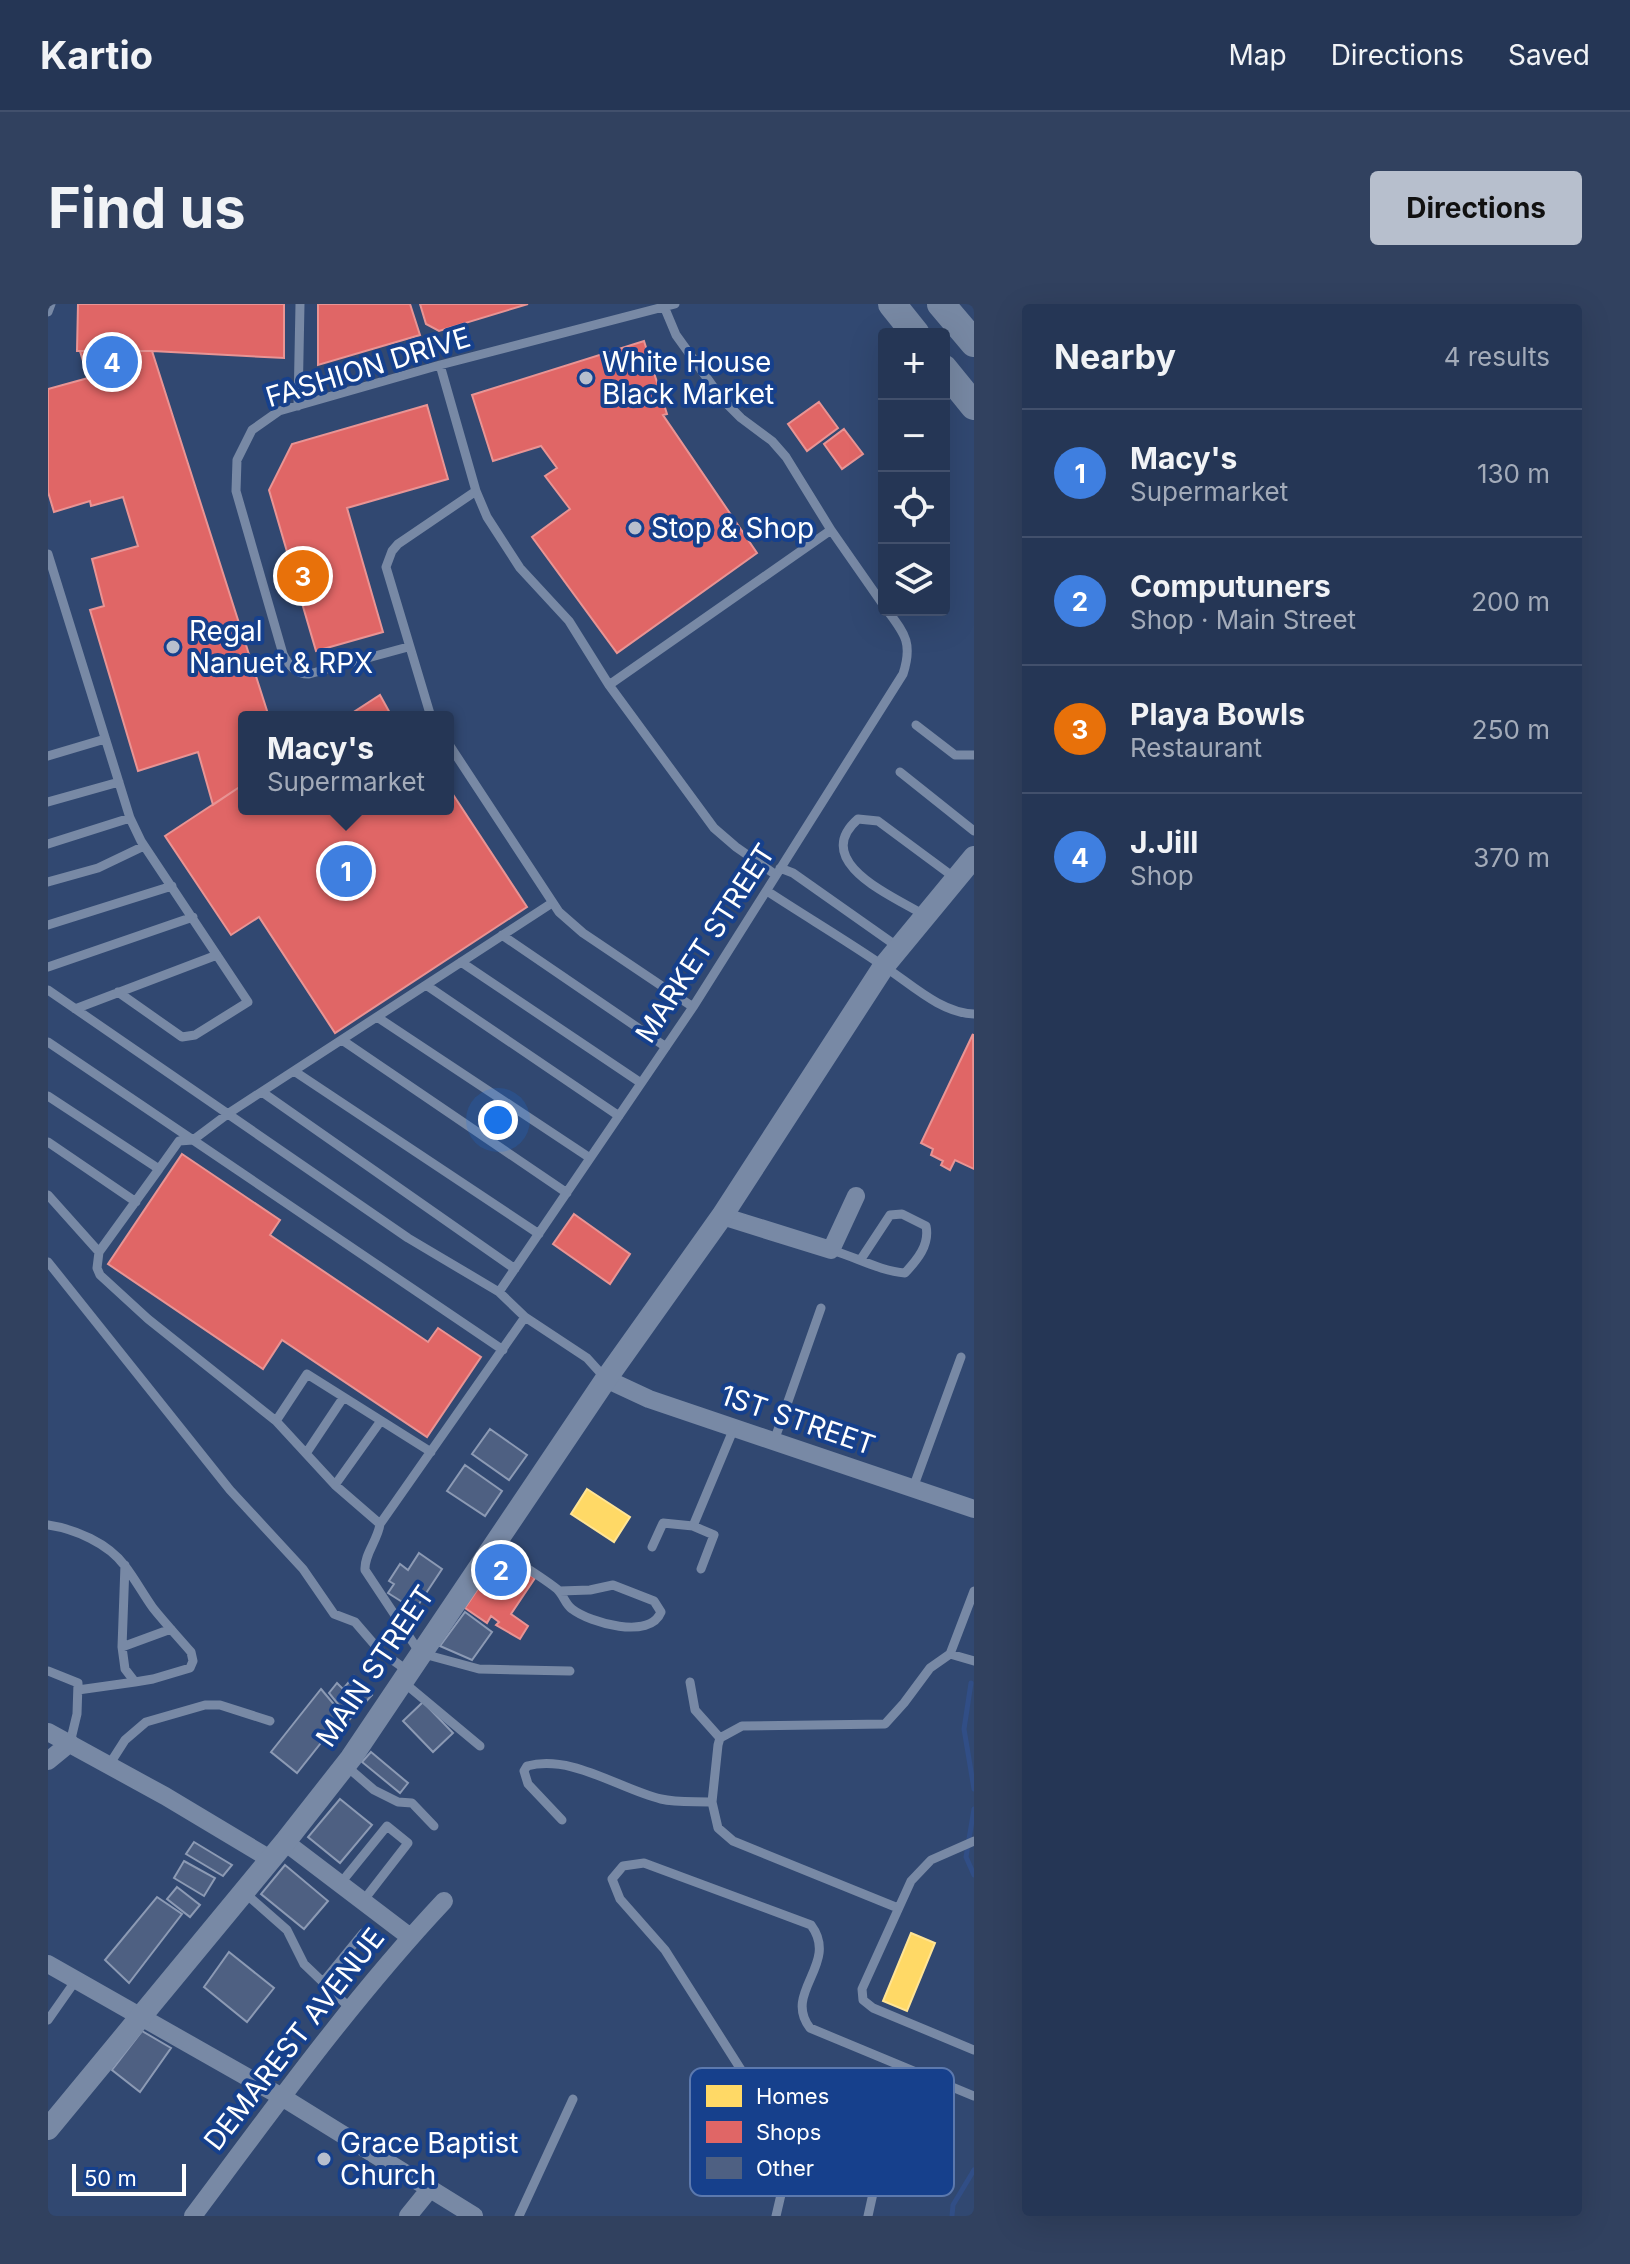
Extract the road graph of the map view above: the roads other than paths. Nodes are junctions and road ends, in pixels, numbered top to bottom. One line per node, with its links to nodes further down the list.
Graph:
1 (51, 304): 7 (lane)
2 (300, 304): 12 (lane)
3 (675, 304): 6 (lane, FASHION DRIVE)
4 (892, 304): 8 (main road)
5 (941, 304): 9 (main road)
6 (663, 306): 10 (lane, FASHION DRIVE); 15 (lane, MARKET STREET)
7 (48, 312)
8 (911, 328)
9 (974, 343)
10 (440, 365): 12 (lane, FASHION DRIVE); 14 (lane)
11 (950, 376): 13 (main road)
12 (298, 406): 19 (lane, FASHION DRIVE)
13 (974, 406)
14 (476, 491): 19 (lane); 20 (lane)
15 (831, 530): 17 (lane, MARKET STREET); 20 (lane)
16 (48, 554): 23 (lane)
17 (878, 597)
18 (892, 616): 35 (lane, MARKET STREET)
19 (408, 647): 21 (lane)
20 (609, 685): 35 (lane)
21 (429, 711)
22 (916, 725): 25 (lane)
23 (105, 739): 26 (lane); 28 (lane)
24 (454, 752): 40 (lane)
25 (974, 755)
26 (48, 756)
27 (900, 772): 31 (lane)
28 (119, 782): 29 (lane); 30 (lane)
29 (48, 802)
30 (130, 818): 32 (lane); 33 (lane)
31 (974, 831)
32 (48, 844)
33 (144, 846): 37 (lane); 38 (lane)
34 (974, 857): 36 (street, MAIN STREET)
35 (778, 871): 39 (lane, MARKET STREET); 45 (lane)
36 (955, 878): 41 (street, MAIN STREET); 41 (lane)
37 (48, 882)
38 (172, 886): 42 (lane); 43 (lane)
39 (767, 891): 48 (lane); 53 (lane, MARKET STREET)
40 (552, 903): 44 (lane); 53 (lane)
41 (924, 915): 45 (street, MAIN STREET)
42 (193, 917): 46 (lane); 49 (lane)
43 (48, 925)
44 (502, 935): 47 (lane); 59 (lane)
45 (898, 947): 48 (street, MAIN STREET)
46 (217, 955): 52 (lane); 52 (lane)
47 (461, 962): 50 (lane); 61 (lane)
48 (884, 966): 55 (lane); 74 (street, MAIN STREET)
49 (48, 967)
50 (426, 985): 56 (lane); 65 (lane)
51 (48, 990): 54 (lane)
52 (118, 992): 54 (lane)
53 (693, 1007): 59 (lane, MARKET STREET)
54 (75, 1009): 64 (lane)
55 (974, 1014)
56 (377, 1017): 57 (lane); 68 (lane)
57 (342, 1040): 60 (lane); 70 (lane)
58 (48, 1042): 66 (lane)
59 (666, 1047): 61 (lane, MARKET STREET)
60 (294, 1071): 62 (lane); 75 (lane)
61 (641, 1083): 65 (lane, MARKET STREET)
62 (262, 1092): 64 (lane); 80 (lane)
63 (48, 1096): 69 (lane)
64 (229, 1113): 66 (lane); 81 (lane)
65 (619, 1116): 68 (lane, MARKET STREET)
66 (193, 1140): 69 (lane); 84 (lane)
67 (48, 1142): 73 (lane)
68 (590, 1158): 70 (lane, MARKET STREET)
69 (159, 1169): 73 (lane)
70 (567, 1193): 75 (lane, MARKET STREET)
71 (48, 1195): 77 (lane)
72 (856, 1196): 76 (street)
73 (136, 1202): 77 (lane)
74 (722, 1216): 76 (street); 86 (street, MAIN STREET)
75 (539, 1234): 80 (lane, MARKET STREET)
76 (831, 1250): 78 (lane)
77 (99, 1252): 88 (lane)
78 (861, 1259): 78 (lane)
79 (48, 1262): 110 (lane)
80 (515, 1269): 81 (lane, MARKET STREET)
81 (499, 1292): 83 (lane)
82 (821, 1308): 91 (lane)
83 (525, 1317): 84 (lane); 86 (lane)
84 (503, 1350): 93 (lane)
85 (961, 1357): 95 (lane)
86 (606, 1379): 90 (street, 1ST STREET); 100 (street, MAIN STREET)
87 (343, 1398): 88 (lane); 89 (lane); 92 (lane)
88 (276, 1421): 92 (lane)
89 (380, 1422): 93 (lane); 94 (lane)
90 (734, 1428): 91 (street, 1ST STREET); 99 (lane)
91 (774, 1441): 95 (street, 1ST STREET)
92 (307, 1452): 94 (lane)
93 (431, 1452): 97 (lane)
94 (335, 1485): 97 (lane)
95 (913, 1488): 96 (street, 1ST STREET)
96 (974, 1509)
97 (380, 1524): 110 (lane)
98 (48, 1525): 102 (lane)
99 (693, 1526): 101 (lane); 103 (lane)
100 (492, 1546): 104 (lane); 110 (street, MAIN STREET)
101 (652, 1547)
102 (125, 1565): 106 (lane); 107 (lane)
103 (701, 1569)
104 (560, 1591): 104 (lane)
105 (974, 1591): 108 (lane)
106 (171, 1629): 107 (lane); 113 (lane)
107 (122, 1647): 113 (lane)
108 (950, 1654): 109 (lane); 118 (lane)
109 (974, 1661)
110 (410, 1668): 112 (lane); 120 (lane); 123 (street, MAIN STREET)
111 (48, 1671): 115 (lane)
112 (570, 1671)
113 (135, 1682): 115 (lane)
114 (690, 1682): 118 (lane)
115 (78, 1690): 119 (lane)
116 (270, 1721): 122 (lane)
117 (48, 1732): 119 (street)
118 (720, 1738): 124 (lane)
119 (70, 1743): 121 (street); 122 (street)
120 (480, 1746)
121 (48, 1761)
122 (109, 1765): 129 (street)
123 (345, 1765): 126 (lane); 128 (street, MAIN STREET)
124 (712, 1802): 125 (lane); 134 (lane)
125 (562, 1820)
126 (434, 1826)
127 (974, 1841): 134 (lane)
128 (285, 1842): 129 (street, MAIN STREET); 130 (street)
129 (270, 1859): 131 (street, MAIN STREET)
130 (340, 1884): 132 (street); 132 (lane)
131 (243, 1892): 139 (lane); 141 (street, MAIN STREET)
132 (363, 1901): 136 (street)
133 (444, 1901): 136 (street, DEMAREST AVENUE)
134 (898, 1908): 143 (lane)
135 (363, 1933): 139 (lane)
136 (410, 1937): 140 (street, DEMAREST AVENUE)
137 (48, 1965): 138 (street)
138 (76, 1980): 141 (street); 142 (lane)
139 (323, 1982): 140 (lane)
140 (352, 2010): 148 (street, DEMAREST AVENUE)
141 (140, 2019): 148 (street); 150 (street, MAIN STREET)
142 (48, 2020)
143 (974, 2050)
144 (901, 2067): 145 (lane)
145 (740, 2068)
146 (954, 2088): 147 (lane)
147 (974, 2096)
148 (282, 2097): 151 (street); 154 (street, DEMAREST AVENUE)
149 (573, 2099): 157 (lane)
150 (48, 2129)
151 (429, 2190): 155 (street); 156 (street)
152 (781, 2196): 158 (lane)
153 (872, 2196): 159 (lane)
154 (193, 2216)
155 (408, 2216)
156 (474, 2216)
157 (519, 2216)
158 (776, 2216)
159 (868, 2216)

